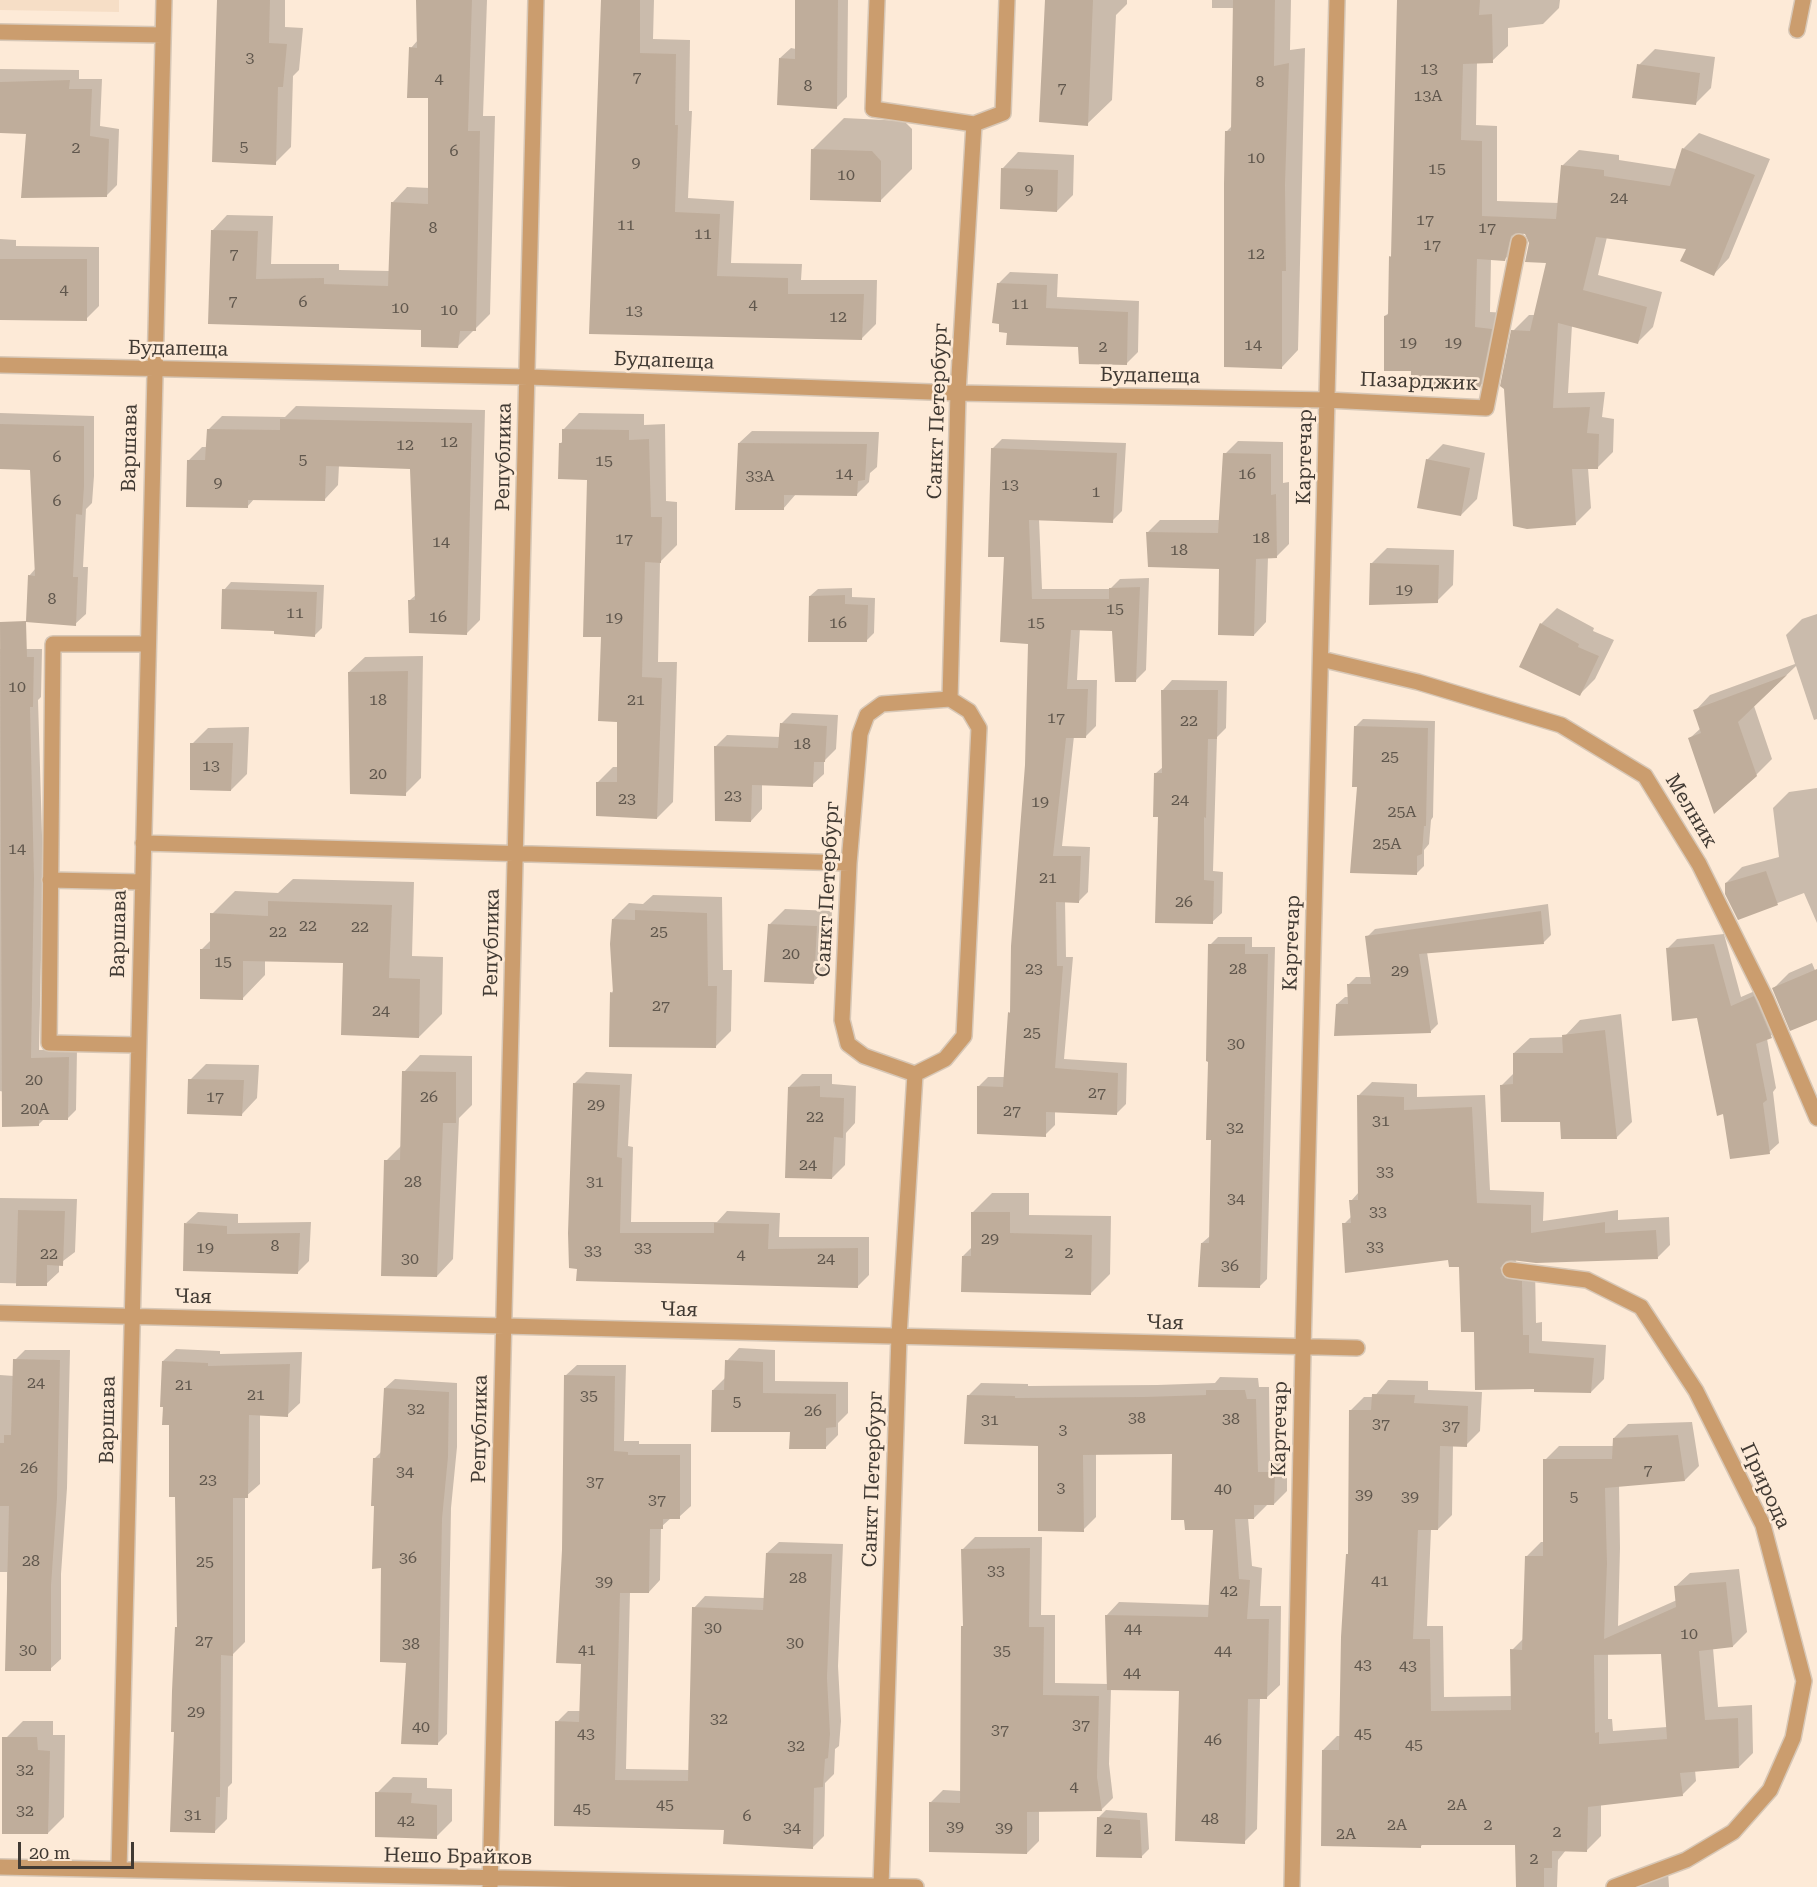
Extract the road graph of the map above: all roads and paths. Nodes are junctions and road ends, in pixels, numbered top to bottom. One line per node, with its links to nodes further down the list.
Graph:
1 (164, 0): 9 (street, Варшава)
2 (536, 0): 14 (street, Република)
3 (877, 0): 10 (street)
4 (1007, 0): 10 (street)
5 (1337, 0): 16 (street, Картечар)
6 (1803, 0): 7 (street)
7 (1797, 30)
8 (0, 32): 9 (street)
9 (163, 35): 13 (street, Варшава)
10 (974, 124): 15 (street, Санкт Петербург)
11 (1519, 242): 16 (street, Пазарджик)
12 (0, 365): 13 (street, Будапеща)
13 (153, 369): 14 (street, Будапеща); 17 (street, Варшава)
14 (528, 377): 15 (street, Будапеща); 21 (street, Република)
15 (958, 393): 16 (street, Будапеща); 19 (street, Санкт Петербург)
16 (1327, 400): 18 (street, Картечар)
17 (147, 644): 20 (street, Варшава); 23 (street)
18 (1321, 659): 27 (street, Мелник); 33 (street, Картечар)
19 (950, 699): 22 (street, Санкт Петербург); 26 (street)
20 (143, 843): 21 (street); 24 (street, Варшава)
21 (515, 852): 22 (street); 31 (street, Република)
22 (849, 863): 26 (street, Санкт Петербург)
23 (50, 880): 24 (street); 25 (street)
24 (141, 882): 25 (street, Варшава)
25 (137, 1045): 30 (street, Варшава)
26 (915, 1074): 32 (street, Санкт Петербург)
27 (1817, 1118)
28 (1510, 1270): 41 (street, Природа)
29 (0, 1313): 30 (street, Чая)
30 (132, 1316): 31 (street, Чая); 36 (street, Варшава)
31 (503, 1326): 32 (street, Чая); 37 (street, Република)
32 (899, 1336): 33 (street, Чая); 38 (street, Санкт Петербург)
33 (1303, 1348): 34 (street, Чая); 40 (street, Картечар)
34 (1357, 1348)
35 (0, 1867): 36 (street, Нешо Брайков)
36 (118, 1869): 37 (street, Нешо Брайков)
37 (490, 1883): 38 (street, Нешо Брайков)
38 (881, 1886): 39 (street, Нешо Брайков)
39 (916, 1887)
40 (1292, 1887)
41 (1614, 1887)

